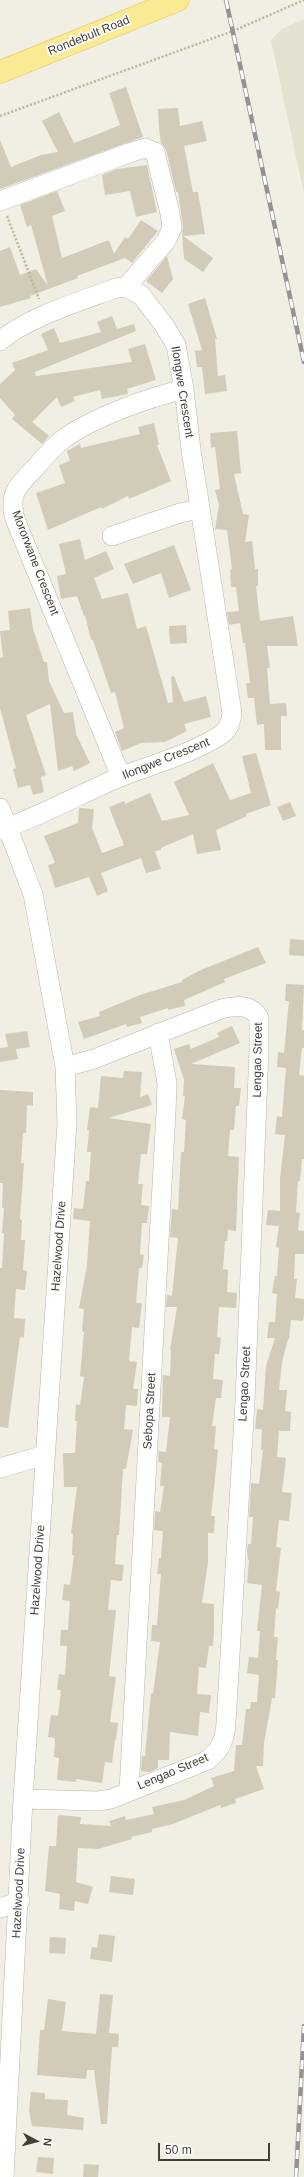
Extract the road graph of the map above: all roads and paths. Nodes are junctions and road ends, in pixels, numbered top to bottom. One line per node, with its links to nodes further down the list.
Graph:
1 (178, 0): 3 (main road, Rondebult Road)
2 (304, 0): 4 (path)
3 (0, 72)
4 (0, 116)
5 (0, 201): 6 (street); 7 (path)
6 (126, 287): 7 (street); 9 (street, Ilongwe Crescent)
7 (46, 316): 8 (street)
8 (0, 341)
9 (184, 389): 10 (street, Ilongwe Crescent); 12 (street, Mororwane Crescent)
10 (200, 509): 11 (street); 12 (street, Ilongwe Crescent)
11 (112, 536)
12 (121, 777): 14 (street, Ilongwe Crescent)
13 (0, 808): 14 (street, Hazelwood Drive)
14 (4, 829): 16 (street, Hazelwood Drive)
15 (158, 1033): 16 (street, Lengao Street); 19 (street, Sebopa Street); 19 (street, Lengao Street)
16 (65, 1068): 17 (street, Hazelwood Drive)
17 (45, 1456): 18 (street); 20 (street, Hazelwood Drive)
18 (0, 1468)
19 (129, 1791): 20 (street, Lengao Street)
20 (24, 1799): 21 (street, Hazelwood Drive)
21 (20, 1901): 22 (street); 23 (street, Hazelwood Drive)
22 (0, 1908)
23 (3, 2146): 24 (street, Hazelwood Drive)
24 (4, 2177)

